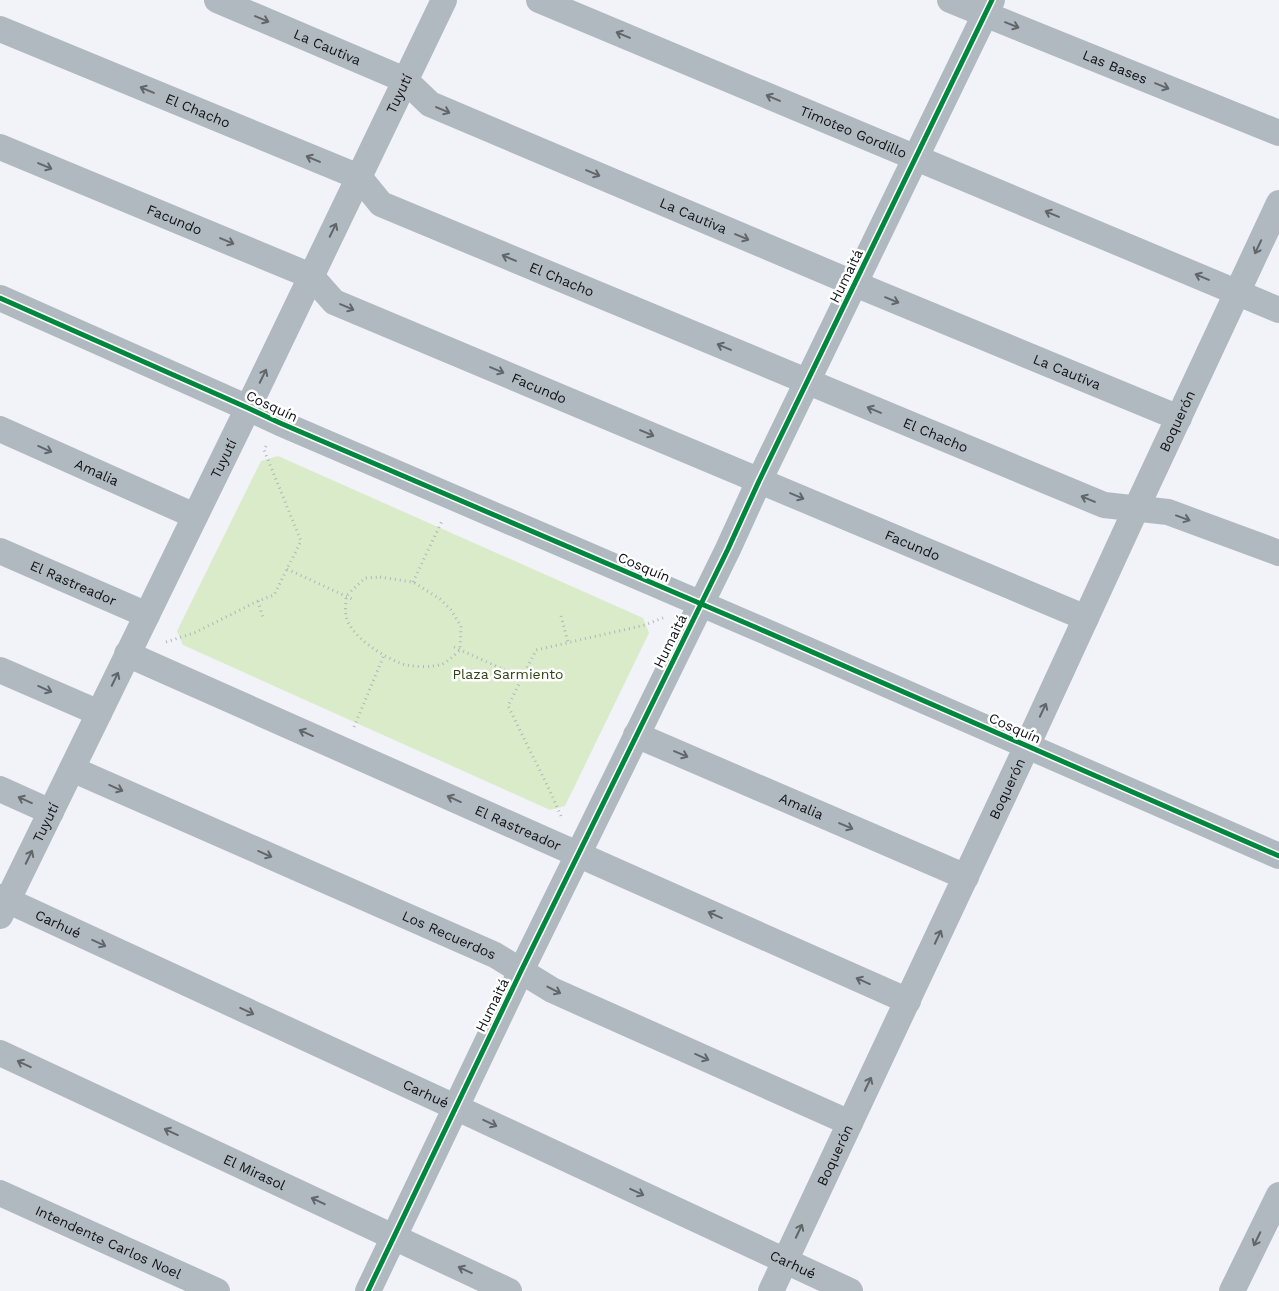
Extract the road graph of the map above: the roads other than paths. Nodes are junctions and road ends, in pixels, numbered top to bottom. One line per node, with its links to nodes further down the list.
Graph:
1 (217, 0): 7 (street, La Cautiva, one-way to 7)
2 (444, 0): 7 (street, Tuyutí)
3 (539, 0): 10 (street, Timoteo Gordillo, one-way to 3)
4 (950, 0): 5 (street, Las Bases)
5 (989, 7): 8 (street, Las Bases, one-way to 8); 10 (street, Humaitá)
6 (0, 29): 11 (street, El Chacho, one-way to 6)
7 (406, 80): 11 (street, Tuyutí); 14 (street, La Cautiva, one-way to 14)
8 (1279, 133)
9 (0, 147): 13 (street, Facundo, one-way to 13)
10 (916, 158): 14 (street, Humaitá); 15 (street, Timoteo Gordillo, one-way to 10)
11 (358, 177): 13 (street, Tuyutí, one-way to 11); 18 (street, El Chacho, one-way to 11)
12 (1279, 203): 15 (street, Boquerón, one-way to 15)
13 (311, 276): 19 (street, Tuyutí, one-way to 13); 22 (street, Facundo, one-way to 22)
14 (855, 284): 18 (street, Humaitá); 20 (street, La Cautiva, one-way to 20)
15 (1237, 292): 17 (street, Timoteo Gordillo); 20 (street, Boquerón)
16 (0, 298): 19 (street, Cosquín)
17 (1279, 310)
18 (807, 382): 22 (street, Humaitá); 23 (street, El Chacho, one-way to 18)
19 (248, 408): 24 (street, Tuyutí); 27 (street, Cosquín)
20 (1179, 418): 23 (street, Boquerón)
21 (0, 430): 24 (street, Amalia, one-way to 24)
22 (760, 481): 27 (street, Humaitá); 29 (street, Facundo, one-way to 29)
23 (1136, 509): 26 (street, El Chacho, one-way to 26); 29 (street, Boquerón)
24 (195, 516): 28 (street, Tuyutí)
25 (0, 551): 28 (street, El Rastreador)
26 (1279, 553)
27 (700, 604): 33 (street, Humaitá); 34 (street, Cosquín)
28 (147, 615): 30 (street, Tuyutí)
29 (1086, 618): 34 (street, Boquerón, one-way to 29)
30 (127, 654): 32 (street, Tuyutí, one-way to 30); 38 (street, El Rastreador, one-way to 30)
31 (0, 670): 32 (street, one-way to 32)
32 (99, 714): 35 (street, Tuyutí)
33 (636, 735): 38 (street, Humaitá); 40 (street, Amalia, one-way to 40)
34 (1027, 746): 39 (street, Cosquín); 40 (street, Boquerón)
35 (72, 768): 37 (street, Tuyutí); 42 (street, Los Recuerdos, one-way to 42)
36 (0, 789): 37 (street, one-way to 36)
37 (51, 812): 41 (street, Tuyutí, one-way to 37)
38 (578, 854): 42 (street, Humaitá); 43 (street, El Rastreador, one-way to 38)
39 (1279, 856)
40 (966, 877): 43 (street, Boquerón, one-way to 40)
41 (2, 905): 45 (street, Carhué, one-way to 45)
42 (521, 971): 45 (street, Humaitá); 46 (street, Los Recuerdos, one-way to 46)
43 (908, 1001): 46 (street, Boquerón, one-way to 43)
44 (0, 1053): 49 (street, El Mirasol, one-way to 44)
45 (455, 1107): 49 (street, Humaitá); 50 (street, Carhué, one-way to 50)
46 (850, 1123): 50 (street, Boquerón, one-way to 46)
47 (0, 1193): 51 (street, Intendente Carlos Noel)
48 (1279, 1196): 56 (street, one-way to 56)
49 (394, 1237): 52 (street, Humaitá); 53 (street, El Mirasol, one-way to 49)
50 (785, 1261): 54 (street, Boquerón); 55 (street, Carhué)
51 (217, 1291)
52 (368, 1291)
53 (509, 1291)
54 (771, 1291)
55 (850, 1291)
56 (1232, 1291)

